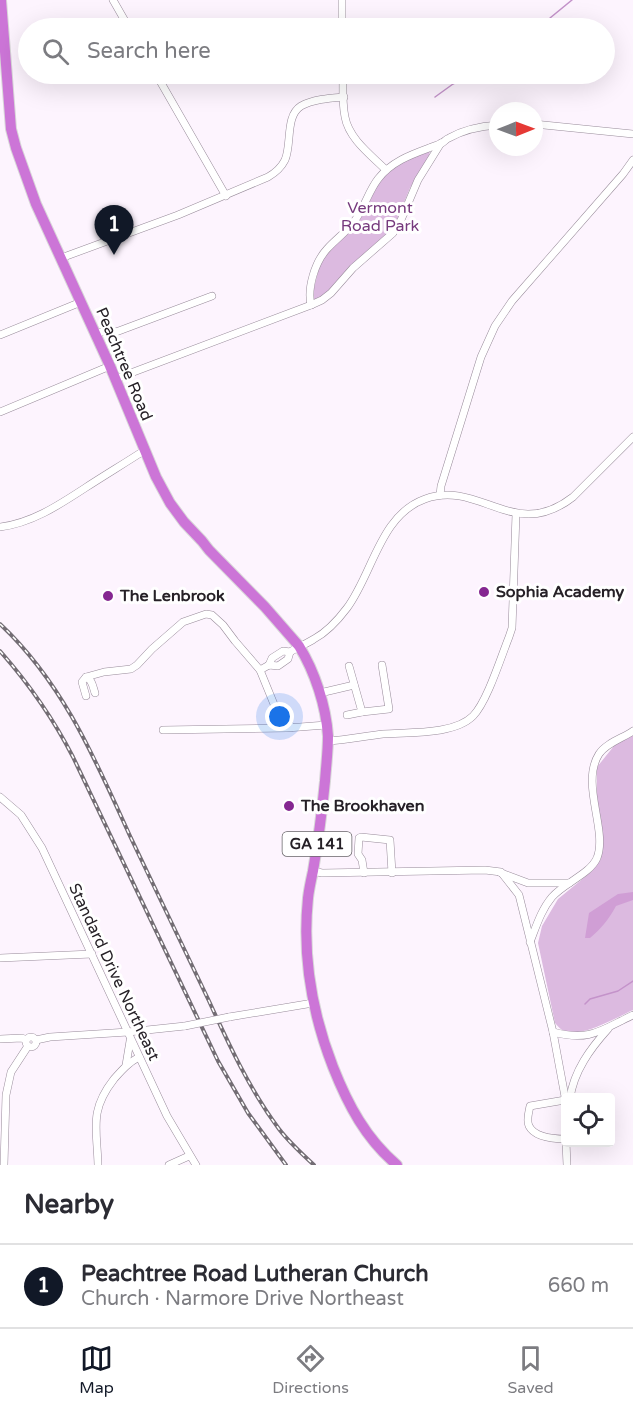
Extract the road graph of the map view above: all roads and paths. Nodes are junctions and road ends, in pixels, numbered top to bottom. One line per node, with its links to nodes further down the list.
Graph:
1 (1, 0): 16 (highway, Peachtree Road / GA 141)
2 (113, 0): 4 (street)
3 (342, 0): 5 (street)
4 (123, 18)
5 (342, 18)
6 (162, 84): 15 (street)
7 (343, 84): 8 (street)
8 (344, 97): 14 (street); 15 (street)
9 (543, 125): 11 (street)
10 (489, 127): 12 (street)
11 (633, 134)
12 (441, 143): 14 (street); 19 (street)
13 (633, 160): 27 (street)
14 (386, 170): 19 (street)
15 (226, 196): 16 (street)
16 (61, 258): 18 (highway, Peachtree Road / GA 141)
17 (212, 296): 21 (street)
18 (81, 302): 20 (street); 21 (highway, Peachtree Road / GA 141)
19 (311, 305): 23 (street)
20 (0, 334)
21 (96, 334): 22 (highway, Peachtree Road / GA 141)
22 (110, 366): 23 (highway, Peachtree Road / GA 141); 24 (street)
23 (115, 379): 26 (highway, Peachtree Road / GA 141)
24 (0, 412)
25 (632, 441): 28 (street)
26 (145, 450): 29 (street); 30 (highway, Peachtree Road / GA 141)
27 (440, 495): 28 (street); 30 (street)
28 (516, 513): 43 (street)
29 (0, 527)
30 (294, 649): 33 (street); 36 (highway, Peachtree Road / GA 141)
31 (382, 665): 37 (street)
32 (349, 666): 35 (street)
33 (260, 670): 34 (street); 40 (street)
34 (86, 677): 34 (street)
35 (350, 686): 36 (street); 37 (street)
36 (320, 693): 39 (highway, GA 141)
37 (362, 712): 38 (street)
38 (347, 715)
39 (326, 725): 40 (street); 43 (highway, GA 141)
40 (292, 728): 41 (street)
41 (163, 730)
42 (633, 731): 49 (street)
43 (328, 741): 45 (highway, GA 141)
44 (0, 797): 51 (street, Standard Drive Northeast)
45 (313, 871): 46 (street); 53 (highway, GA 141)
46 (364, 873): 47 (street); 47 (street)
47 (392, 873): 48 (street)
48 (501, 873): 49 (street); 50 (street)
49 (569, 883): 50 (street)
50 (530, 942): 56 (street)
51 (92, 954): 52 (street); 57 (street, Standard Drive Northeast)
52 (0, 958)
53 (313, 1003): 57 (street, bridge); 68 (highway, GA 141)
54 (633, 1015): 55 (street)
55 (609, 1027): 56 (street); 63 (street)
56 (553, 1032): 62 (street)
57 (129, 1036): 59 (street); 60 (street, Standard Drive Northeast); 61 (street)
58 (0, 1039): 59 (street)
59 (27, 1043): 69 (street)
60 (139, 1057): 61 (street); 67 (street, Standard Drive Northeast)
61 (126, 1065): 70 (street)
62 (564, 1093)
63 (570, 1093)
64 (561, 1102): 65 (street)
65 (561, 1140)
66 (566, 1147): 73 (street)
67 (189, 1156): 71 (street); 72 (street, Standard Drive Northeast)
68 (394, 1164)
69 (4, 1165)
70 (98, 1165)
71 (169, 1165)
72 (196, 1165)
73 (567, 1165)

